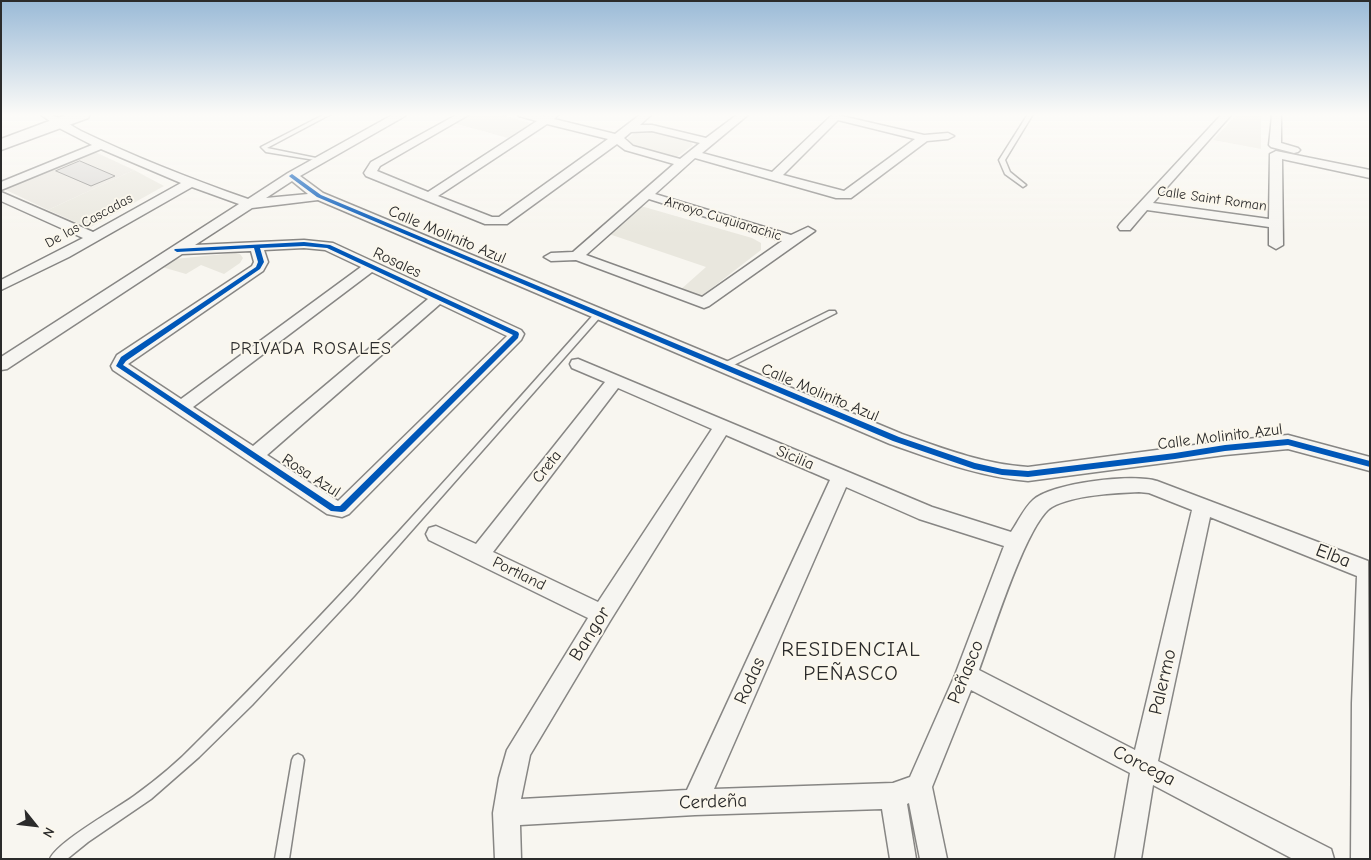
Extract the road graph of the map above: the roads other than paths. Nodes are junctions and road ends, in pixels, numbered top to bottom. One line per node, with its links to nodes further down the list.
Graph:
1 (79, 154): 25 (street)
2 (123, 154): 23 (street)
3 (288, 154): 17 (lane)
4 (330, 154): 17 (street)
5 (393, 154): 29 (street)
6 (493, 154): 29 (street)
7 (598, 154): 29 (street)
8 (651, 154): 18 (street)
9 (693, 154): 18 (street, Arroyo Cuquiarachic); 22 (street)
10 (796, 154): 22 (street)
11 (903, 154): 22 (street)
12 (1006, 154): 24 (lane)
13 (1191, 154): 31 (street, Calle Saint Roman)
14 (1277, 154): 32 (street, Calle Saint Roman)
15 (1290, 154): 20 (street)
16 (1296, 154): 19 (street)
17 (319, 160): 21 (street)
18 (682, 163): 26 (street, Arroyo Cuquiarachic)
19 (1370, 166)
20 (1370, 174)
21 (292, 176): 28 (street, Calle Molinito Azul); 30 (street)
22 (774, 177)
23 (191, 183): 30 (street); 35 (street, De las Cascadas)
24 (1023, 185)
25 (1, 186)
26 (647, 195): 36 (street, Arroyo Cuquiarachic); 40 (street, Arroyo Cuquiarachic)
27 (1, 196): 35 (street)
28 (319, 196): 30 (street, Calle Molinito Azul); 46 (street, Calle Molinito Azul)
29 (428, 197)
30 (250, 204): 39 (street)
31 (1145, 206): 32 (street, Calle Saint Roman); 33 (street, Calle Saint Roman)
32 (1275, 224): 37 (street, Calle Saint Roman)
33 (1125, 227)
34 (808, 231): 36 (street)
35 (93, 238): 43 (street, De las Cascadas)
36 (792, 240): 40 (street, Arroyo Cuquiarachic)
37 (1276, 245)
38 (257, 248): 39 (street, Rosales); 42 (street, Rosales); 52 (street, Rosa Azul)
39 (177, 250): 49 (street)
40 (577, 256): 41 (street)
41 (551, 257)
42 (371, 266): 44 (street, Rosales); 52 (street)
43 (1, 286)
44 (439, 297): 47 (street, Rosales); 54 (street)
45 (832, 313): 50 (lane)
46 (598, 315): 50 (street, Calle Molinito Azul); 70 (lane)
47 (516, 336): 54 (street, Rosa Azul)
48 (578, 364): 51 (street, Sicilia)
49 (1, 365)
50 (723, 367): 55 (street, Calle Molinito Azul)
51 (615, 380): 53 (street, Sicilia); 61 (street, Creta)
52 (180, 408): 54 (street, Rosa Azul)
53 (724, 426): 56 (street, Sicilia); 62 (street, Bangor)
54 (255, 455)
55 (1370, 464)
56 (841, 478): 60 (street, Sicilia); 68 (street, Rodas)
57 (1053, 498): 58 (street, Elba); 60 (street, Peñasco)
58 (1203, 506): 65 (street, Palermo); 77 (street, Elba)
59 (436, 534): 61 (street, Portland)
60 (1016, 542): 63 (street, Peñasco)
61 (479, 555): 62 (street, Portland)
62 (602, 614): 69 (street, Bangor)
63 (966, 675): 65 (street, Corcega); 66 (street, Peñasco)
64 (298, 760): 71 (lane)
65 (1144, 766): 75 (street, Palermo); 76 (street, Corcega)
66 (919, 787): 67 (street, Cerdeña); 74 (street)
67 (892, 796): 68 (street, Cerdeña); 73 (street)
68 (695, 802): 69 (street, Cerdeña)
69 (506, 813): 72 (street, Bangor)
70 (57, 859)
71 (282, 859)
72 (508, 859)
73 (903, 859)
74 (934, 859)
75 (1128, 859)
76 (1321, 859)
77 (1364, 859)

